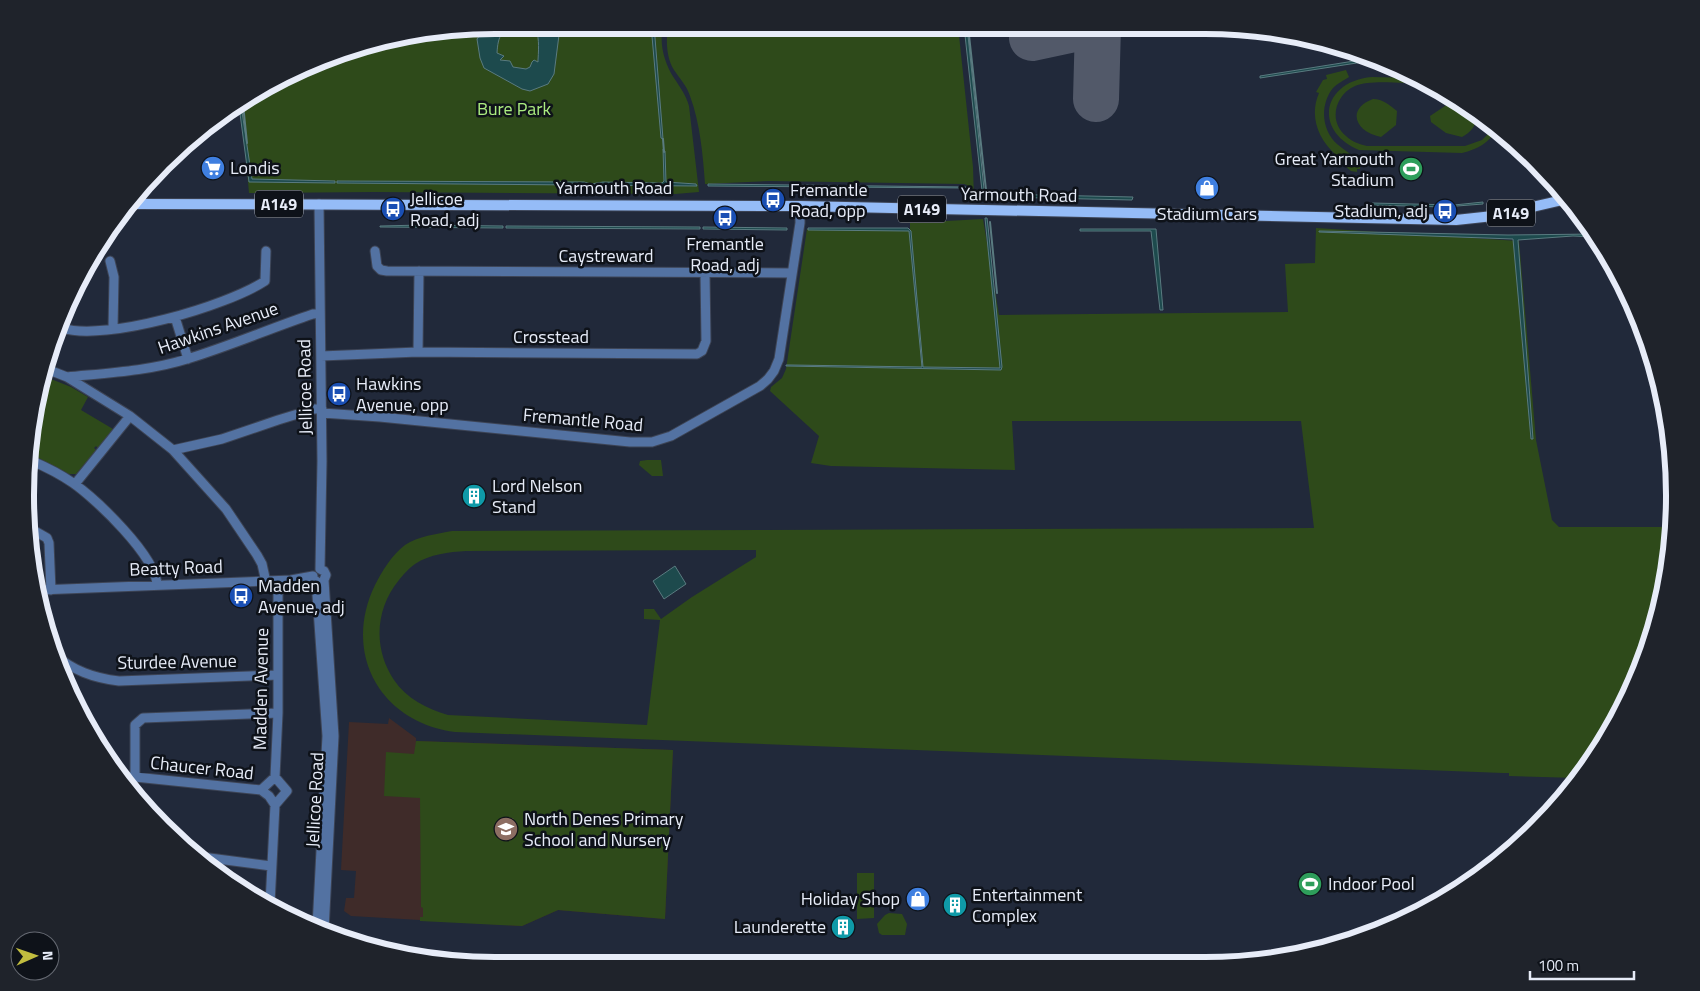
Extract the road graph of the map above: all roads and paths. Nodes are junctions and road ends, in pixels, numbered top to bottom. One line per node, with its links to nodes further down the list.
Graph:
1 (1560, 201): 4 (main road, Yarmouth Road / A149)
2 (137, 204): 3 (main road, A149)
3 (319, 204): 4 (main road, Yarmouth Road / A149); 11 (street, Jellicoe Road)
4 (800, 206): 10 (street, Fremantle Road)
5 (266, 251): 12 (street)
6 (375, 251): 8 (street, Caystreward)
7 (110, 261): 13 (street)
8 (418, 271): 9 (street, Caystreward); 15 (street)
9 (705, 272): 10 (street, Caystreward); 15 (street, Crosstead)
10 (792, 273): 20 (street, Fremantle Road)
11 (320, 313): 16 (street, Jellicoe Road); 17 (street, Hawkins Avenue)
12 (176, 317): 13 (street); 17 (street)
13 (112, 328): 14 (street)
14 (65, 329)
15 (418, 352): 16 (street, Crosstead)
16 (320, 356): 20 (street, Jellicoe Road)
17 (188, 359): 19 (street, Hawkins Avenue)
18 (51, 371): 19 (street)
19 (67, 378): 21 (street)
20 (322, 411): 22 (street, Fremantle Road); 26 (street, Jellicoe Road)
21 (130, 416): 22 (street); 24 (street)
22 (172, 450): 28 (street)
23 (35, 463): 24 (street)
24 (75, 484): 29 (street)
25 (36, 531): 31 (street)
26 (318, 577): 27 (street, Beatty Road); 35 (street, Jellicoe Road)
27 (278, 581): 28 (street, Beatty Road); 33 (street, Madden Avenue)
28 (266, 582): 29 (street, Beatty Road)
29 (157, 585): 31 (street, Beatty Road)
30 (44, 590): 31 (street, Beatty Road)
31 (51, 590)
32 (65, 662): 33 (street, Sturdee Avenue)
33 (278, 675): 34 (street, Madden Avenue)
34 (278, 713): 37 (street); 38 (street, Madden Avenue)
35 (330, 754): 44 (street, Jellicoe Road); 45 (street, Jellicoe Road)
36 (129, 777): 37 (street, Chaucer Road)
37 (135, 777): 39 (street, Chaucer Road)
38 (275, 777): 39 (street); 40 (street)
39 (261, 790): 40 (street, Chaucer Road)
40 (275, 805): 42 (street)
41 (208, 857): 42 (street)
42 (271, 866): 43 (street)
43 (270, 898)
44 (317, 921)
45 (324, 924)

